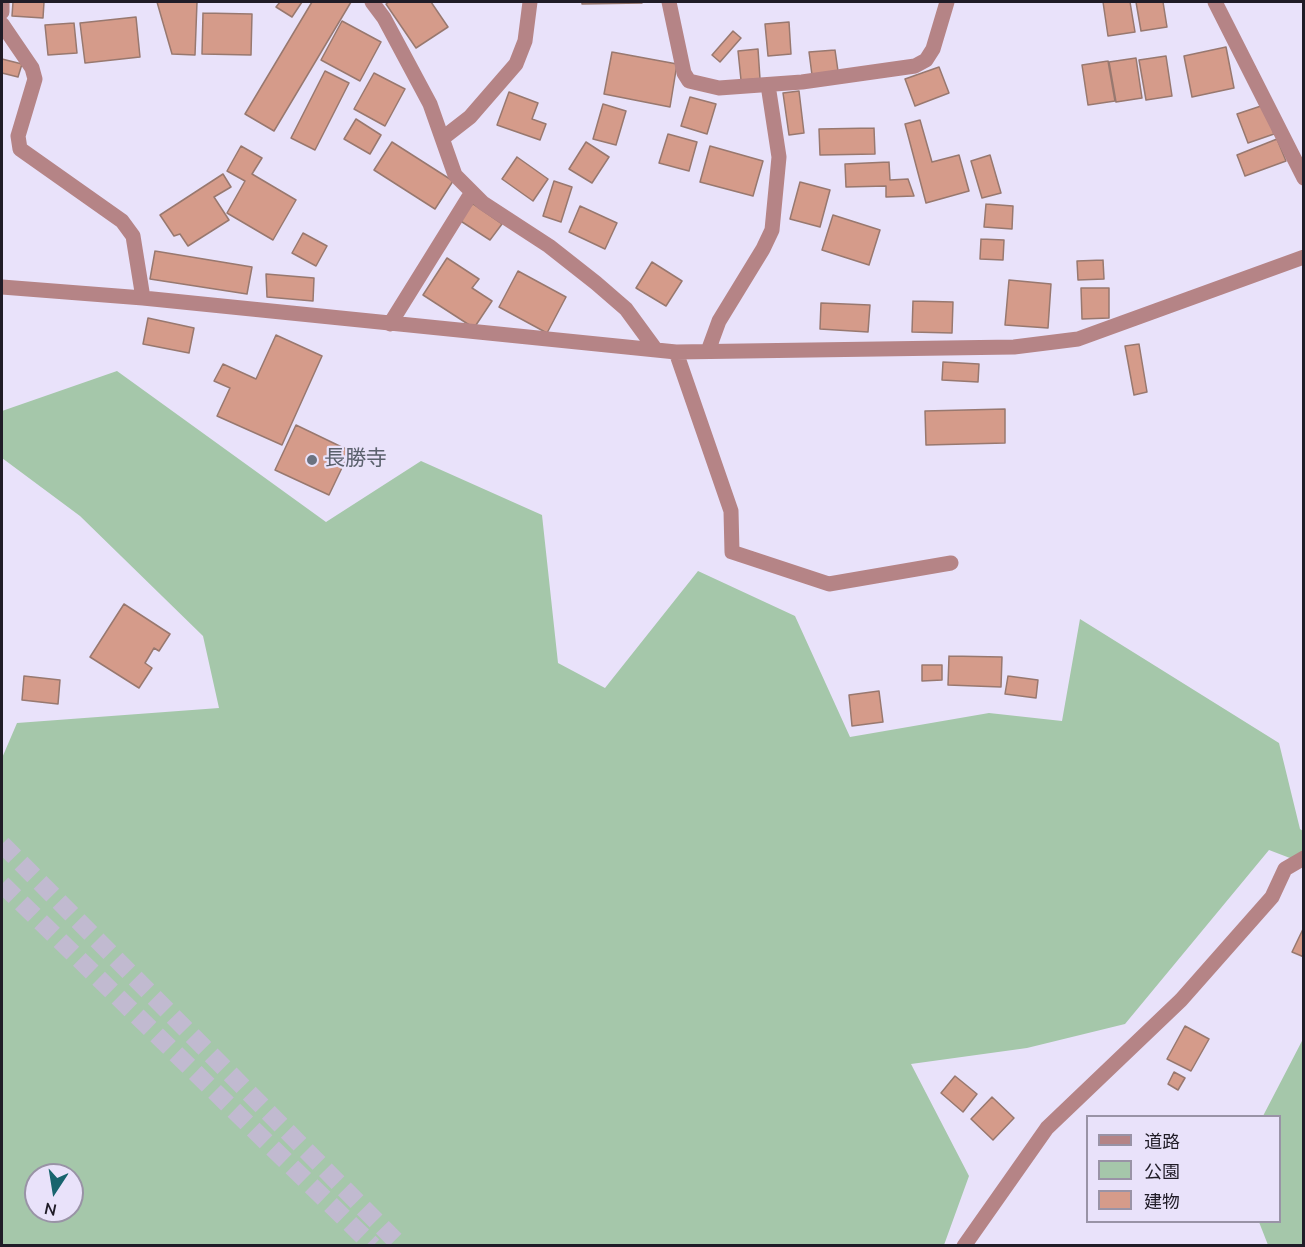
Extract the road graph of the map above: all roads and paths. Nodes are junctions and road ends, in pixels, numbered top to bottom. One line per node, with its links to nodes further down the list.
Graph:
1 (2, 2): 7 (street)
2 (372, 2): 10 (street)
3 (530, 2): 10 (street)
4 (669, 2): 9 (street)
5 (948, 2): 9 (street)
6 (1215, 2): 11 (street)
7 (2, 12)
8 (2, 24): 15 (street)
9 (768, 85): 18 (street)
10 (443, 138): 12 (street)
11 (1304, 178)
12 (472, 192): 16 (street); 17 (street)
13 (1304, 257): 18 (street)
14 (2, 287): 15 (street)
15 (143, 298): 16 (street)
16 (390, 324): 17 (street)
17 (656, 350): 19 (street)
18 (708, 351): 19 (street)
19 (676, 352): 20 (street)
20 (951, 563)
21 (1304, 858): 22 (street)
22 (964, 1245)

